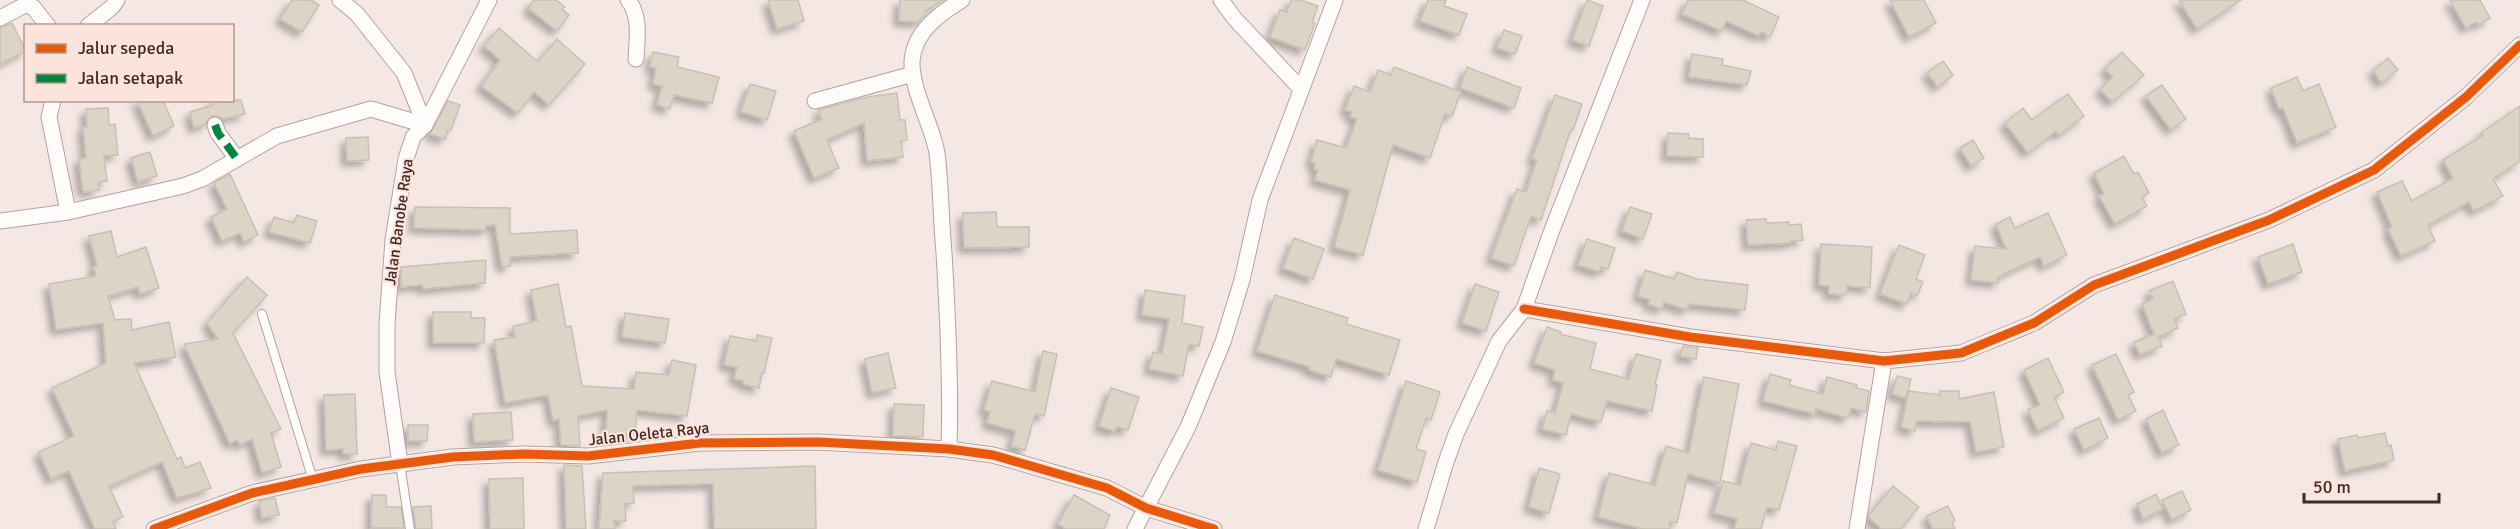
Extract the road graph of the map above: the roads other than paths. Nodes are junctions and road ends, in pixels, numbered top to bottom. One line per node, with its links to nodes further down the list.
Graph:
1 (117, 0): 11 (street)
2 (340, 0): 19 (street)
3 (489, 0): 19 (street, Jalan Banobe Raya)
4 (628, 0): 13 (street)
5 (962, 0): 14 (street)
6 (1221, 0): 15 (street)
7 (1335, 0): 15 (street)
8 (1642, 0): 23 (street)
9 (0, 18): 10 (street)
10 (46, 24)
11 (91, 24)
12 (2520, 45): 25 (street)
13 (636, 58)
14 (913, 74): 16 (street); 26 (street)
15 (1301, 89): 29 (street)
16 (815, 101)
17 (53, 102): 21 (street)
18 (215, 125): 20 (street)
19 (425, 125): 20 (street); 27 (street, Jalan Banobe Raya)
20 (237, 159): 21 (street)
21 (68, 212): 22 (street)
22 (0, 221)
23 (1524, 309): 25 (street); 34 (street)
24 (262, 314): 28 (lane)
25 (1884, 361): 35 (street)
26 (949, 449): 27 (street, Jalan Oeleta Raya); 29 (street, Jalan Oeleta Raya)
27 (400, 464): 28 (street, Jalan Oeleta Raya); 31 (lane)
28 (313, 480): 30 (street, Jalan Oeleta Raya)
29 (1146, 508): 32 (street); 33 (street, Jalan Oeleta Raya)
30 (154, 529)
31 (410, 529)
32 (1136, 529)
33 (1214, 529)
34 (1430, 529)
35 (1857, 529)

